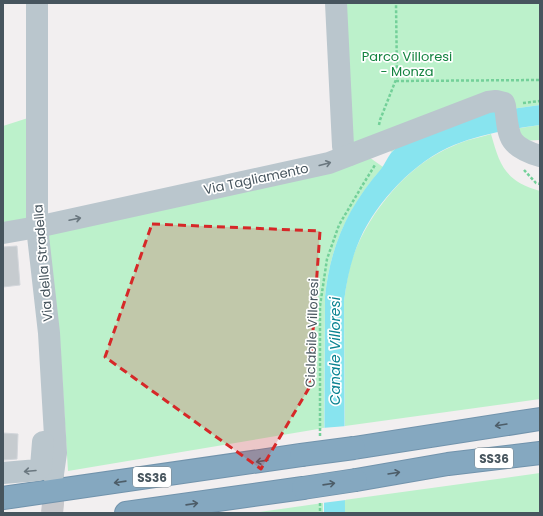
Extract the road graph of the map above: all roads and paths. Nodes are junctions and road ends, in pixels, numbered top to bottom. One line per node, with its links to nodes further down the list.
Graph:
1 (37, 3): 11 (street, Via della Stradella)
2 (336, 3): 9 (street)
3 (396, 3): 4 (path, Ciclabile Villoresi)
4 (396, 80): 5 (path); 7 (path, Ciclabile Villoresi)
5 (540, 80)
6 (510, 138): 7 (street, Via Tagliamento); 8 (street); 10 (street)
7 (380, 144): 9 (street, Via Tagliamento); 15 (path, Ciclabile Villoresi)
8 (540, 144)
9 (349, 155): 11 (street, Via Tagliamento, one-way to 9)
10 (540, 156)
11 (37, 227): 12 (street, Via Tagliamento); 13 (street, Via della Stradella)
12 (3, 233)
13 (53, 414): 19 (street, one-way to 19); 20 (street, Via della Stradella)
14 (540, 419): 22 (highway, SS36, one-way to 22, bridge)
15 (320, 443)
16 (540, 453): 17 (highway, SS36)
17 (448, 464): 18 (highway); 21 (highway, SS36, one-way to 17, bridge)
18 (540, 467)
19 (3, 473)
20 (53, 474)
21 (311, 493): 23 (highway, SS36, one-way to 21); 24 (path)
22 (3, 498)
23 (126, 513)
24 (320, 513)

